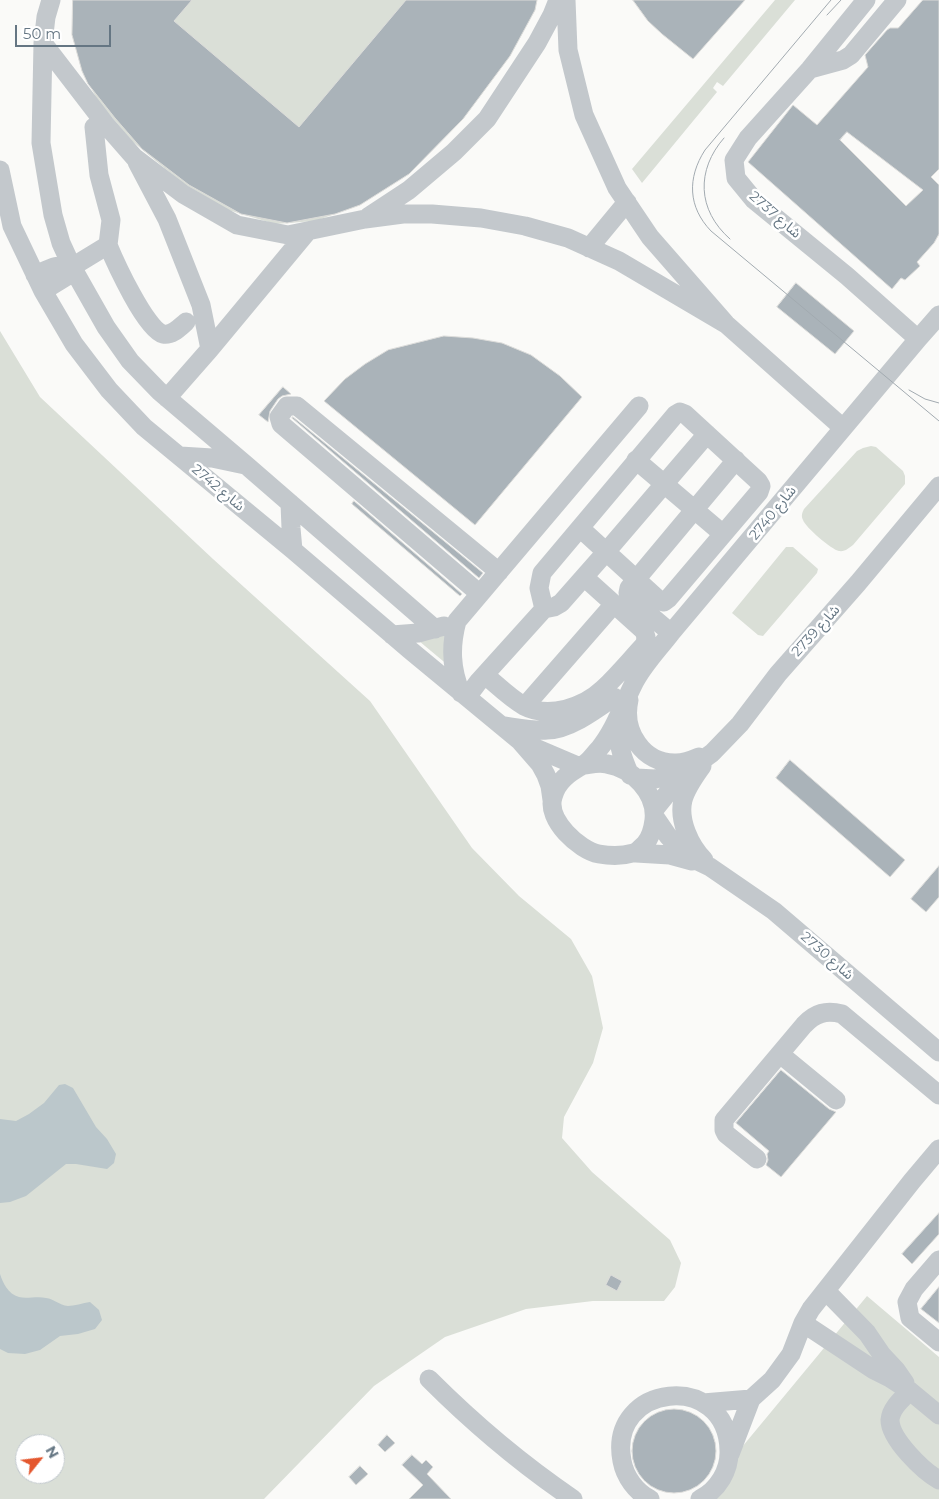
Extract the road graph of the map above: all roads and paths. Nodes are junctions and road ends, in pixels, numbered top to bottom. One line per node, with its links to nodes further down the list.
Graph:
1 (51, 0): 6 (street)
2 (558, 0): 12 (street)
3 (566, 0): 11 (street)
4 (866, 0): 7 (street, شارع 2737)
5 (897, 0): 7 (street)
6 (43, 42): 9 (street); 16 (street)
7 (810, 69): 21 (street, شارع 2737)
8 (94, 127): 14 (street)
9 (134, 157): 13 (street); 22 (street)
10 (0, 170): 17 (street, شارع 2742)
11 (627, 202): 15 (street); 20 (street)
12 (365, 219): 13 (street); 15 (street)
13 (308, 231): 22 (street)
14 (108, 245): 16 (street); 19 (street)
15 (589, 248): 20 (street)
16 (72, 267): 17 (street); 23 (street)
17 (39, 283): 27 (street, شارع 2742)
18 (939, 315): 21 (street, شارع 2740)
19 (186, 322)
20 (726, 324): 25 (street)
21 (918, 339): 25 (street, شارع 2740)
22 (210, 349): 23 (street)
23 (166, 398): 30 (street)
24 (638, 406): 39 (street)
25 (844, 428): 47 (street, شارع 2740)
26 (707, 434): 28 (street); 29 (street); 31 (street)
27 (180, 456): 30 (street); 37 (street, شارع 2742)
28 (636, 460): 31 (street); 35 (street)
29 (736, 460): 34 (street); 36 (street)
30 (246, 465): 33 (street)
31 (664, 484): 34 (street); 38 (street)
32 (939, 486): 56 (street, شارع 2739)
33 (290, 503): 37 (street); 46 (street)
34 (694, 510): 36 (street); 41 (street)
35 (580, 528): 38 (street); 44 (street)
36 (723, 534): 41 (street)
37 (293, 550): 48 (street, شارع 2742)
38 (606, 552): 40 (street); 41 (street)
39 (499, 572): 42 (street); 42 (street)
40 (584, 577): 43 (street); 44 (street)
41 (635, 579): 47 (street)
42 (480, 594): 45 (street)
43 (614, 604): 52 (street); 52 (street)
44 (544, 609): 49 (street)
45 (457, 621): 46 (street); 51 (street)
46 (435, 629): 48 (street)
47 (671, 634): 50 (street, شارع 2740)
48 (392, 635): 51 (street, شارع 2742)
49 (485, 674): 51 (street); 52 (street)
50 (633, 684): 53 (street, شارع 2740); 54 (street); 56 (street)
51 (464, 695): 54 (street, شارع 2742)
52 (525, 706)
53 (617, 718): 57 (street, شارع 2740); 59 (street, شارع 2740)
54 (504, 726): 55 (street, شارع 2742)
55 (520, 741): 57 (street, شارع 2742); 60 (street, شارع 2742)
56 (712, 752): 58 (street, شارع 2739); 63 (street)
57 (582, 766): 59 (street); 60 (street)
58 (688, 771): 59 (street, شارع 2739); 61 (street, شارع 2739)
59 (633, 777): 61 (street)
60 (552, 800): 62 (street)
61 (654, 814): 62 (street); 63 (street, شارع 2730)
62 (636, 853): 63 (street, شارع 2730)
63 (710, 867): 64 (street, شارع 2730)
64 (939, 1052)
65 (780, 1054): 66 (street); 67 (street); 69 (street)
66 (939, 1095)
67 (836, 1100)
68 (939, 1149): 71 (street)
69 (757, 1159)
70 (939, 1260): 73 (street)
71 (826, 1291): 72 (street); 74 (street)
72 (803, 1323): 74 (street); 77 (street)
73 (939, 1342)
74 (872, 1357): 76 (street)
75 (429, 1379): 83 (street)
76 (910, 1391): 79 (street); 81 (street)
77 (751, 1399): 78 (street); 80 (street)
78 (703, 1403): 80 (street); 84 (street)
79 (939, 1415)
80 (730, 1454): 82 (street)
81 (939, 1480)
82 (718, 1491): 85 (street)
83 (573, 1499)
84 (650, 1499)
85 (700, 1499)

